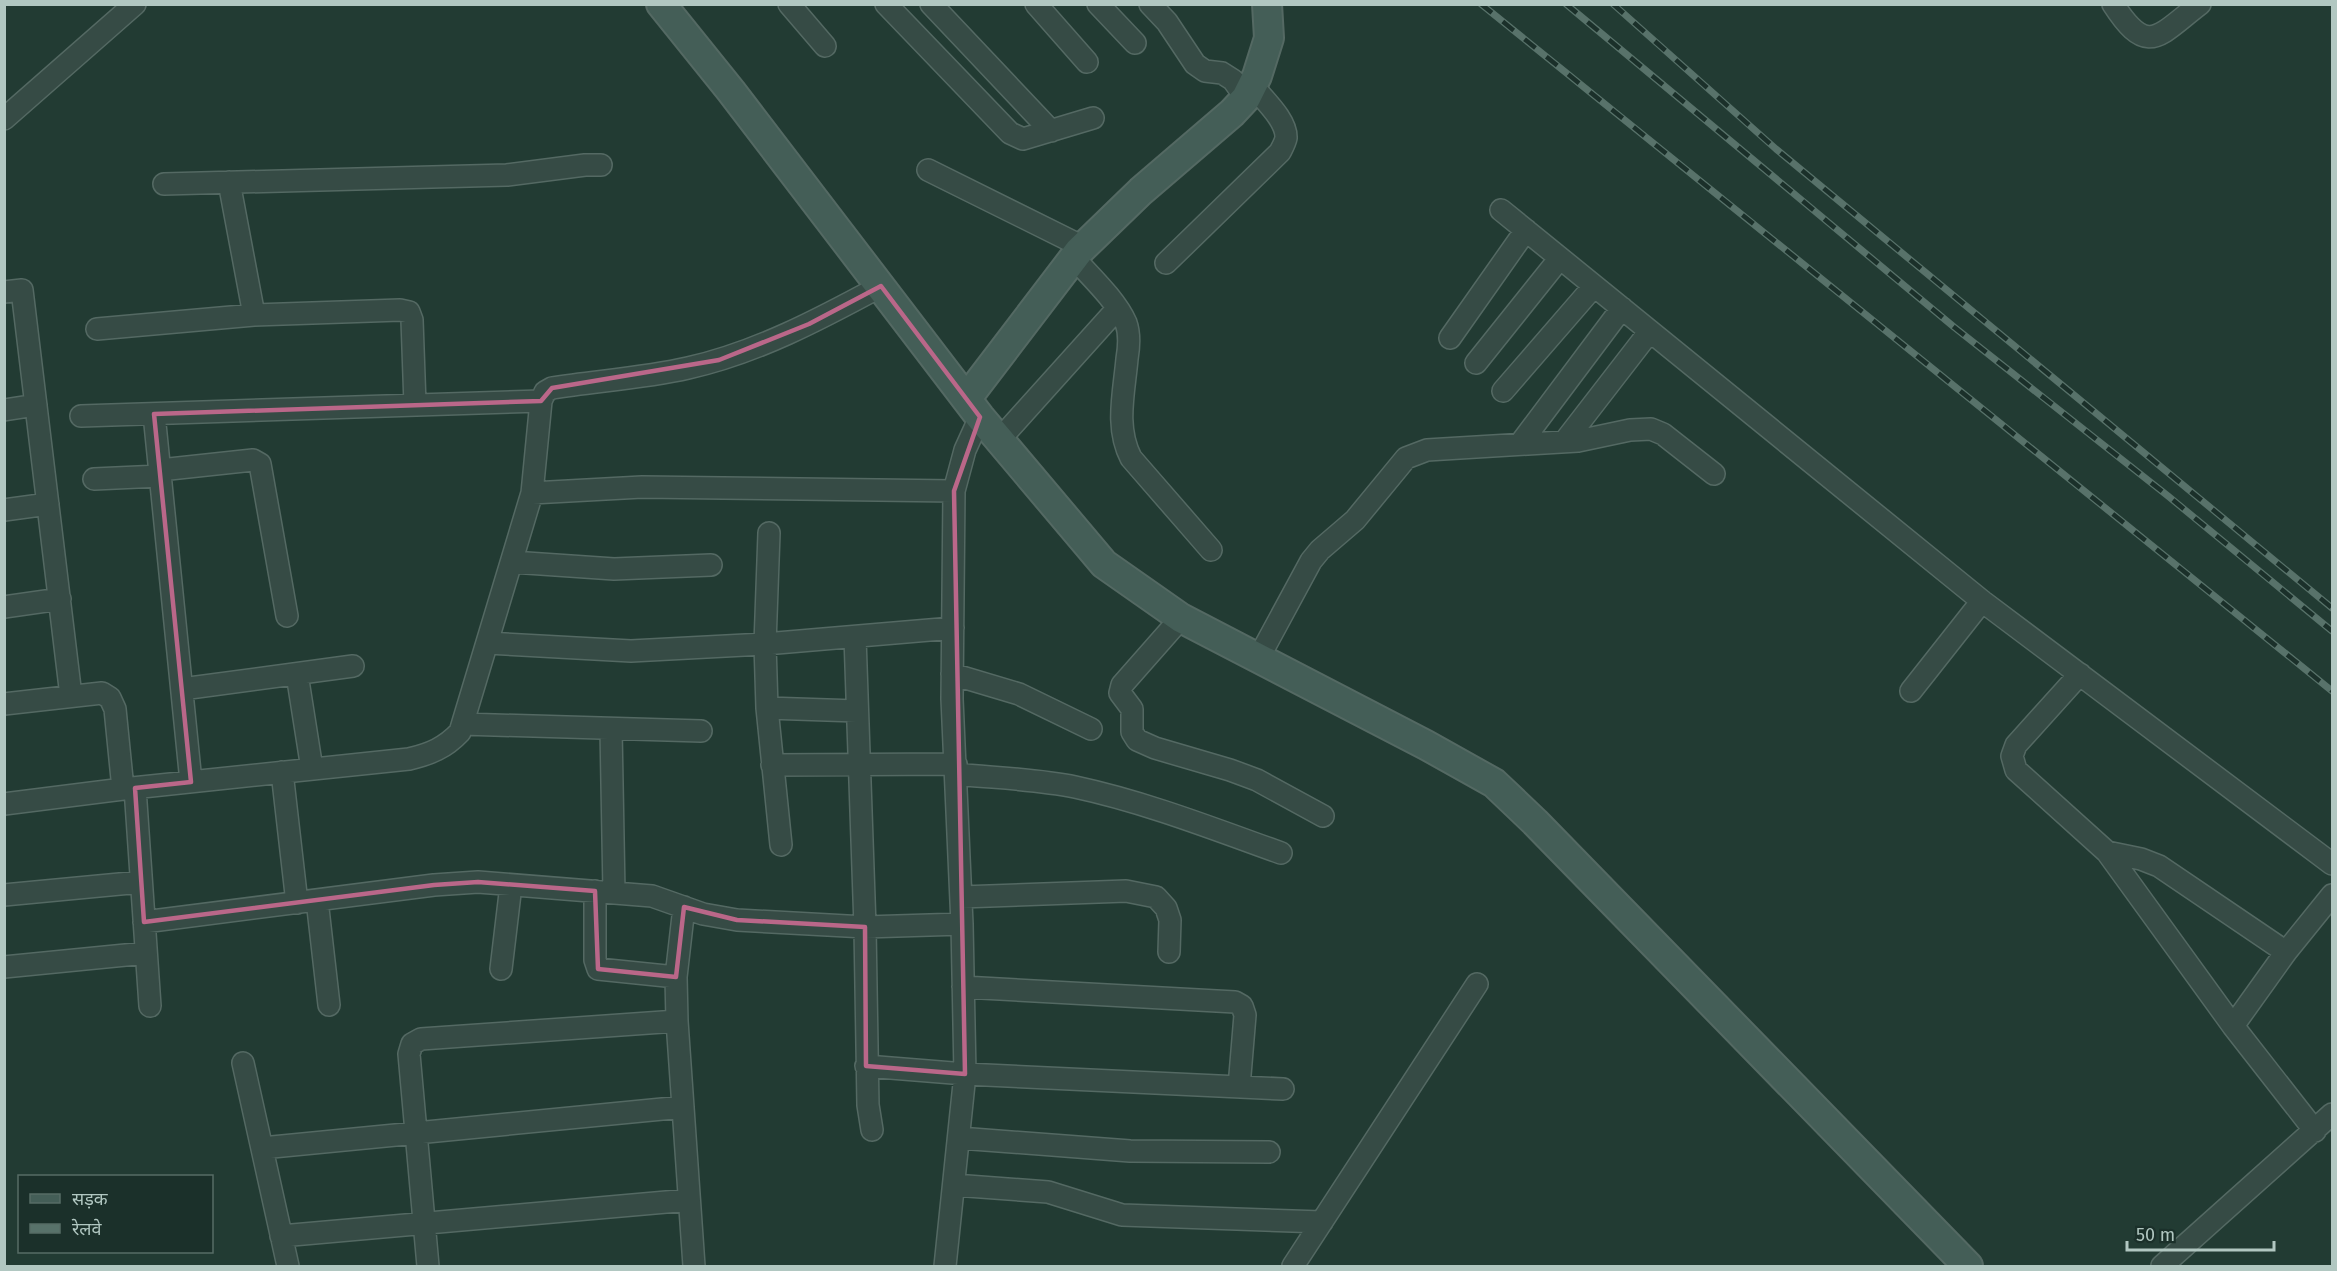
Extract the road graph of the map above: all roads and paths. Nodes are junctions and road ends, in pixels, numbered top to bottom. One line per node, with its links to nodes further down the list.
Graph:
1 (135, 4): 16 (street)
2 (661, 4): 28 (main road)
3 (789, 4): 13 (street)
4 (886, 4): 18 (street)
5 (931, 4): 18 (street)
6 (1036, 4): 14 (street)
7 (1098, 4): 12 (street)
8 (1150, 4): 15 (street)
9 (1267, 4): 15 (main road)
10 (2113, 4): 11 (street)
11 (2200, 4)
12 (1135, 44)
13 (825, 46)
14 (1087, 62)
15 (1251, 86): 25 (main road); 27 (street)
16 (4, 118)
17 (1093, 118): 18 (street)
18 (1051, 131)
19 (601, 165): 21 (street)
20 (928, 170): 25 (street)
21 (229, 182): 22 (street); 33 (street)
22 (164, 184)
23 (1501, 210): 24 (street)
24 (1526, 230): 26 (street); 36 (street)
25 (1079, 252): 32 (street); 42 (main road)
26 (1560, 258): 29 (street); 37 (street)
27 (1166, 263)
28 (881, 286): 39 (street); 42 (main road)
29 (1594, 286): 31 (street); 38 (street)
30 (4, 292): 40 (street)
31 (1622, 308): 35 (street); 48 (street)
32 (1117, 309): 46 (street); 57 (street)
33 (254, 315): 34 (street); 41 (street)
34 (97, 329)
35 (1650, 331): 47 (street); 61 (street)
36 (1450, 338)
37 (1476, 363)
38 (1503, 391)
39 (541, 401): 41 (street); 53 (street)
40 (36, 405): 43 (street); 54 (street)
41 (415, 405): 44 (street)
42 (973, 407): 46 (main road); 52 (street)
43 (4, 410)
44 (154, 414): 45 (street); 49 (street)
45 (81, 416)
46 (1000, 439): 64 (main road)
47 (1565, 441): 48 (street); 50 (street)
48 (1520, 444): 69 (street)
49 (160, 473): 51 (street); 63 (street); 74 (street)
50 (1714, 474)
51 (94, 478)
52 (954, 491): 53 (street); 65 (street)
53 (532, 493): 58 (street)
54 (48, 504): 55 (street); 60 (street)
55 (4, 510)
56 (769, 533): 68 (street)
57 (1211, 550)
58 (512, 562): 59 (street); 67 (street)
59 (711, 566)
60 (60, 599): 62 (street); 76 (street)
61 (1982, 601): 73 (street); 75 (street)
62 (4, 607)
63 (287, 616)
64 (1181, 618): 69 (main road); 92 (street)
65 (953, 628): 66 (street); 72 (street)
66 (855, 637): 68 (street); 79 (street)
67 (487, 643): 68 (street); 80 (street)
68 (765, 644): 78 (street)
69 (1258, 659): 143 (main road)
70 (353, 666): 71 (street)
71 (297, 674): 74 (street); 86 (street)
72 (952, 674): 82 (street); 87 (street)
73 (2080, 674): 94 (street); 96 (street)
74 (182, 689): 89 (street)
75 (1911, 691)
76 (71, 696): 77 (street); 90 (street)
77 (4, 704)
78 (767, 708): 79 (street); 84 (street)
79 (857, 711): 85 (street)
80 (463, 724): 81 (street); 86 (street)
81 (611, 729): 83 (street); 99 (street)
82 (1091, 729)
83 (701, 731)
84 (772, 765): 85 (street); 93 (street)
85 (859, 765): 87 (street); 107 (street)
86 (312, 769): 88 (street)
87 (956, 769): 95 (street); 102 (street)
88 (282, 772): 89 (street); 103 (street)
89 (191, 782): 90 (street)
90 (129, 788): 91 (street); 97 (street)
91 (4, 804)
92 (1323, 816)
93 (781, 845)
94 (2107, 852): 109 (street); 119 (street)
95 (1281, 853)
96 (2332, 864)
97 (141, 882): 100 (street); 105 (street)
98 (510, 885): 99 (street); 103 (street); 112 (street)
99 (604, 892): 104 (street); 113 (street)
100 (4, 895)
101 (2332, 895): 109 (street)
102 (961, 897): 106 (street); 108 (street)
103 (307, 902): 105 (street); 116 (street)
104 (684, 907): 107 (street); 113 (street)
105 (144, 922): 110 (street)
106 (962, 924): 107 (street); 115 (street)
107 (865, 927): 121 (street)
108 (1169, 952)
109 (2286, 952): 119 (street)
110 (146, 953): 111 (street); 117 (street)
111 (4, 967)
112 (501, 969)
113 (676, 977): 118 (street)
114 (1477, 984): 135 (street)
115 (963, 987): 122 (street); 123 (street)
116 (328, 1005)
117 (150, 1006)
118 (677, 1021): 125 (street); 129 (street)
119 (2233, 1026): 128 (street)
120 (243, 1063): 131 (street)
121 (866, 1066): 122 (street); 127 (street)
122 (965, 1074): 123 (street); 130 (street)
123 (1239, 1087): 124 (street)
124 (1283, 1089)
125 (683, 1107): 129 (street); 134 (street)
126 (2332, 1114): 128 (street)
127 (872, 1130)
128 (2315, 1131): 144 (street)
129 (415, 1133): 131 (street); 136 (street)
130 (959, 1138): 132 (street); 133 (street)
131 (261, 1148): 137 (street)
132 (1269, 1152)
133 (954, 1185): 135 (street); 141 (street)
134 (689, 1200): 136 (street); 140 (street)
135 (1322, 1222): 142 (street)
136 (423, 1224): 137 (street); 139 (street)
137 (281, 1236): 138 (street)
138 (288, 1266)
139 (428, 1266)
140 (694, 1266)
141 (945, 1266)
142 (1293, 1266)
143 (1968, 1266)
144 (2162, 1266)

